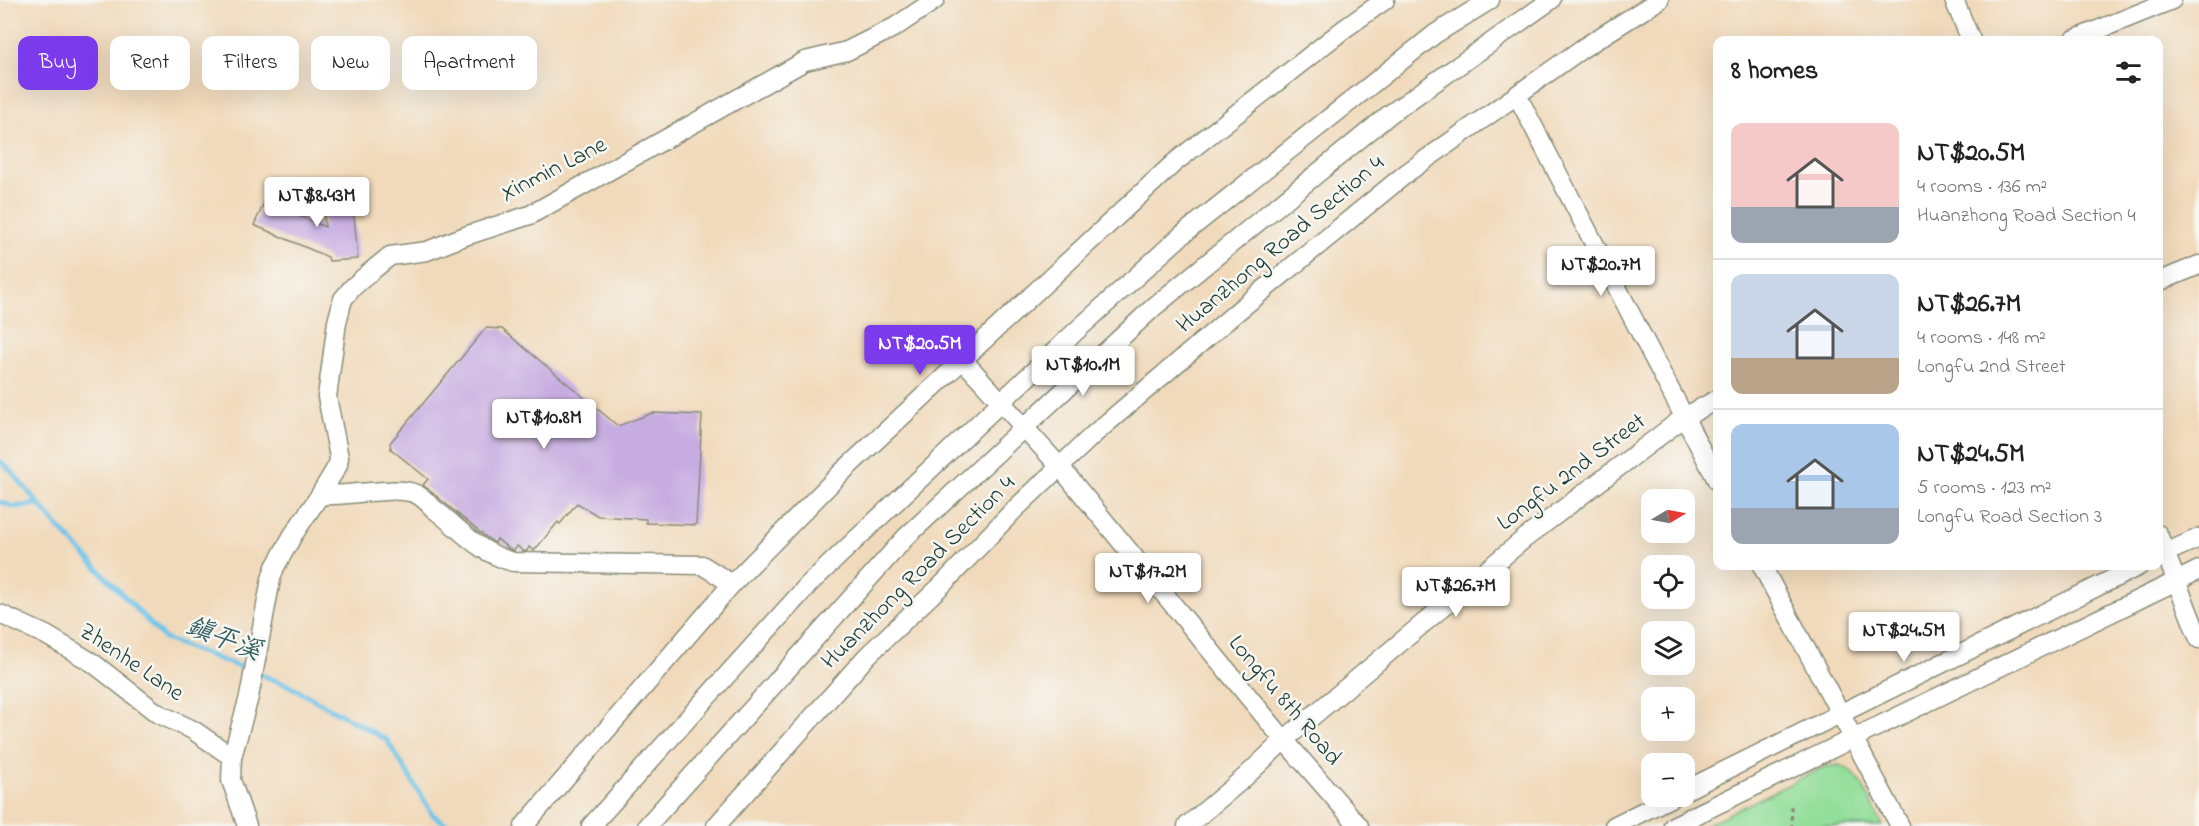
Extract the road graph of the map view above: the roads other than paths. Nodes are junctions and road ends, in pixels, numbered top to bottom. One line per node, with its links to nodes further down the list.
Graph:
1 (935, 0): 20 (street, Xinmin Lane)
2 (1385, 0): 13 (street)
3 (1490, 0): 14 (street)
4 (1551, 0): 17 (street, Huanzhong Road Section 4)
5 (1659, 0): 10 (street, Huanzhong Road Section 4)
6 (1954, 0): 8 (street)
7 (2172, 0): 9 (street)
8 (1969, 36)
9 (2083, 36)
10 (1517, 95): 16 (street); 18 (street, Huanzhong Road Section 4)
11 (2199, 265): 12 (street)
12 (2163, 280)
13 (963, 360): 14 (street, Longfu 8th Road); 28 (street)
14 (1000, 402): 17 (street, Longfu 8th Road); 39 (street)
15 (1713, 402): 16 (street, Longfu 2nd Street)
16 (1683, 418): 19 (street); 33 (street, Longfu 2nd Street)
17 (1025, 427): 18 (street, Longfu 8th Road); 40 (street, Huanzhong Road Section 4)
18 (1060, 467): 33 (street, Longfu 8th Road); 41 (street, Huanzhong Road Section 4)
19 (1713, 473)
20 (320, 495): 28 (street); 34 (street, Xinmin Lane)
21 (2199, 538): 22 (street)
22 (2163, 554)
23 (2163, 556): 27 (street)
24 (1764, 570): 31 (street)
25 (2131, 570): 31 (street)
26 (2199, 570): 27 (street)
27 (2176, 579): 30 (street); 32 (street)
28 (732, 584): 38 (street)
29 (0, 614): 34 (street, Zhenhe Lane)
30 (2199, 639)
31 (1841, 714): 32 (street); 35 (street)
32 (1853, 738): 45 (street); 46 (street)
33 (1284, 740): 42 (street, Longfu 2nd Street); 43 (street, Longfu 8th Road)
34 (232, 757): 37 (street, Xinmin Lane)
35 (1695, 786)
36 (1652, 807): 44 (street)
37 (247, 826)
38 (525, 826)
39 (591, 826)
40 (647, 826)
41 (716, 826)
42 (1186, 826)
43 (1359, 826)
44 (1614, 826)
45 (1673, 826)
46 (1900, 826)

